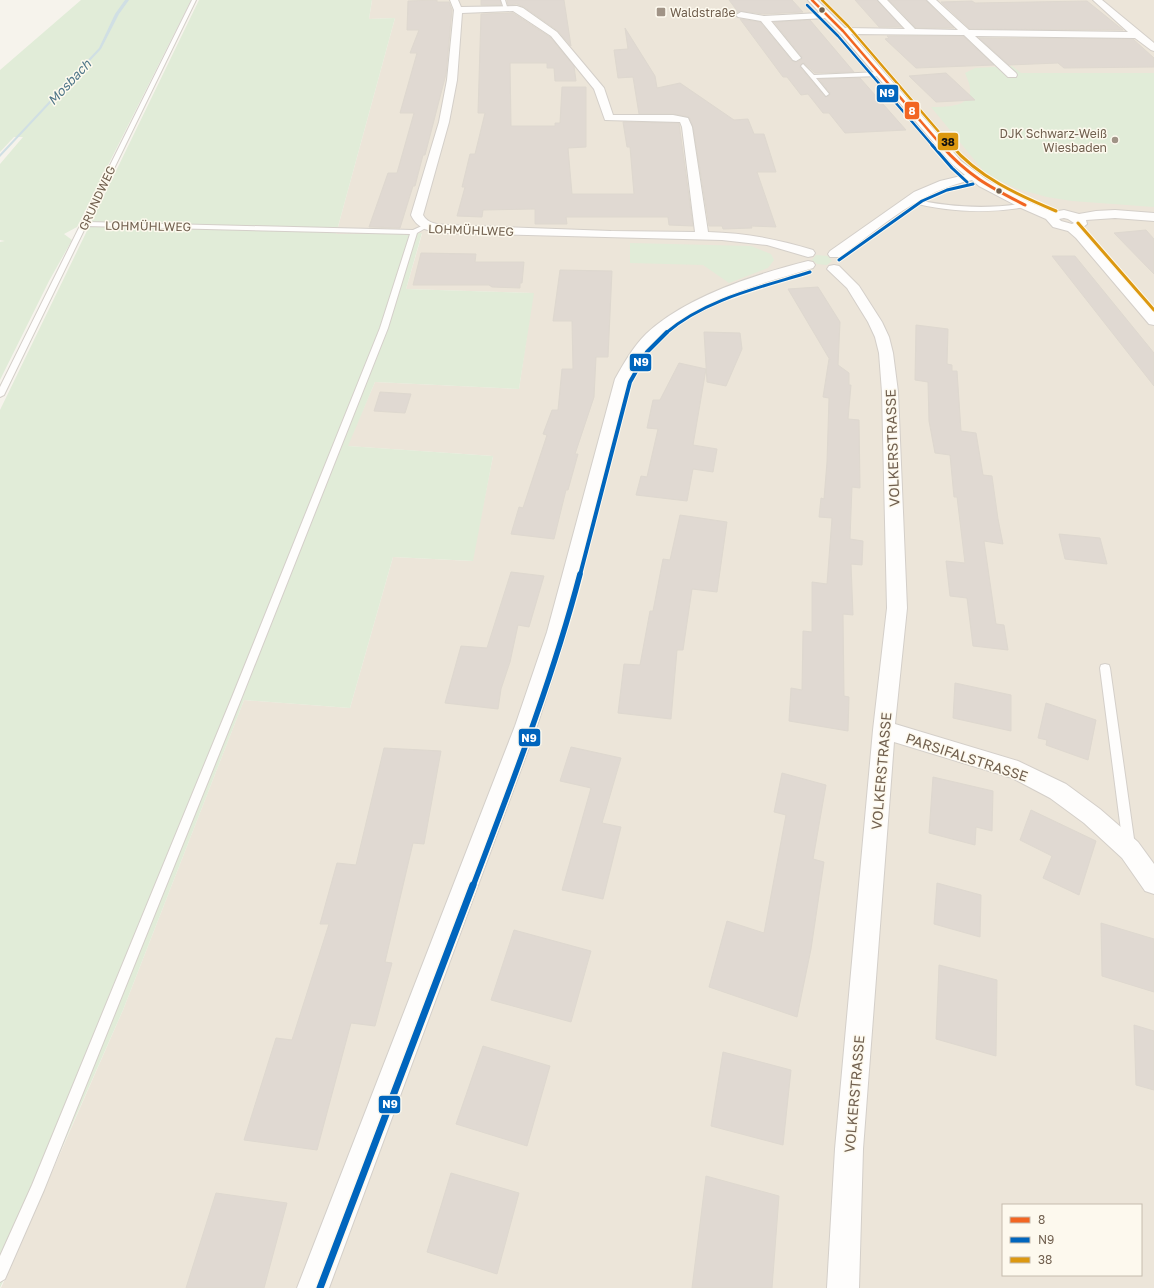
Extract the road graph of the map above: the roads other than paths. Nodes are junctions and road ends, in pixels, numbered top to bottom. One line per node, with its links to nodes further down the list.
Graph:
1 (194, 0): 25 (lane, GRUNDWEG)
2 (812, 0): 9 (street)
3 (882, 0): 11 (street)
4 (931, 0): 13 (street)
5 (1096, 0): 14 (street)
6 (504, 4): 7 (street); 28 (street)
7 (456, 5): 27 (street)
8 (742, 15): 10 (street)
9 (827, 15): 10 (street); 12 (street)
10 (764, 19): 16 (street)
11 (912, 30): 12 (street); 13 (street)
12 (842, 31): 17 (street)
13 (966, 32): 14 (street); 18 (street)
14 (1137, 35): 15 (street)
15 (1154, 48)
16 (799, 62): 19 (lane)
17 (880, 74): 19 (lane); 21 (street)
18 (1012, 75)
19 (813, 77): 20 (lane)
20 (826, 94)
21 (972, 177): 22 (street); 23 (street)
22 (910, 201): 23 (lane); 29 (street)
23 (1025, 205): 26 (street)
24 (1154, 217): 26 (street)
25 (84, 224): 27 (lane, LOHMÜHLWEG); 31 (lane, GRUNDWEG)
26 (1080, 224): 30 (street)
27 (420, 229): 28 (street, LOHMÜHLWEG); 36 (lane)
28 (702, 236): 29 (street, LOHMÜHLWEG)
29 (821, 257): 33 (street, VOLKERSTRASSE); 37 (street)
30 (1154, 321)
31 (0, 395)
32 (1105, 668): 34 (lane)
33 (884, 730): 34 (street, PARSIFALSTRASSE); 38 (street, VOLKERSTRASSE)
34 (1130, 850): 35 (street, PARSIFALSTRASSE)
35 (1154, 883)
36 (0, 1274)
37 (313, 1288)
38 (843, 1288)

